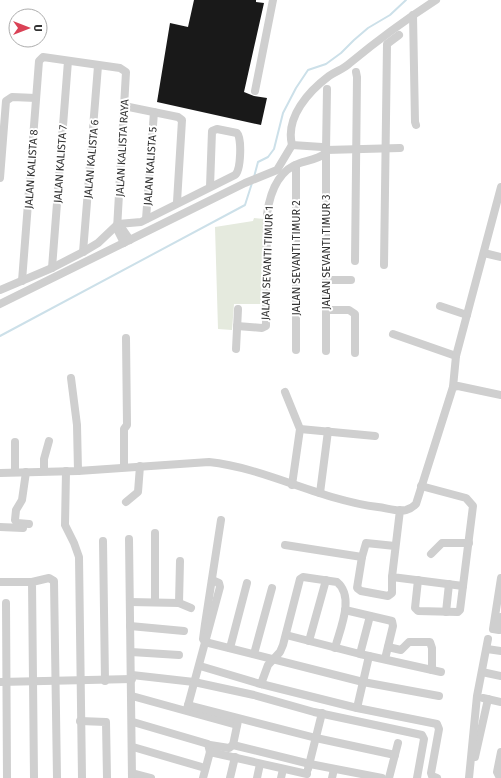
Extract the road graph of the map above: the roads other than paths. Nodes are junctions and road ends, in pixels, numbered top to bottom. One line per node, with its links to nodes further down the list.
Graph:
1 (273, 0): 9 (street)
2 (436, 0): 3 (street)
3 (413, 15): 13 (street); 14 (street)
4 (399, 35): 15 (street)
5 (68, 61): 6 (street); 10 (street, JALAN KALISTA 8); 32 (street, JALAN KALISTA 7)
6 (98, 66): 11 (street, JALAN KALISTA RAYA); 27 (street, JALAN KALISTA 6)
7 (356, 72): 17 (street)
8 (327, 89): 18 (street, JALAN SEVANTI TIMUR 3)
9 (255, 91)
10 (36, 98): 20 (street); 35 (street, JALAN KALISTA 8)
11 (124, 106): 12 (street); 25 (street, JALAN KALISTA RAYA)
12 (154, 112): 23 (street); 24 (street, JALAN KALISTA 5)
13 (416, 125)
14 (292, 145): 18 (street); 26 (street)
15 (384, 148): 16 (street); 17 (street); 31 (street)
16 (400, 148)
17 (356, 149): 18 (street); 30 (street)
18 (326, 152): 19 (street); 33 (street, JALAN SEVANTI TIMUR 3)
19 (296, 165): 42 (street, JALAN SEVANTI TIMUR 1); 46 (street, JALAN SEVANTI TIMUR 2)
20 (0, 178)
21 (210, 187): 21 (street); 23 (street)
22 (501, 187): 28 (street)
23 (177, 202): 24 (street)
24 (146, 219): 25 (street)
25 (118, 224): 26 (street); 27 (street)
26 (127, 241): 37 (street)
27 (83, 252): 32 (street)
28 (484, 253): 29 (street); 41 (street)
29 (501, 257)
30 (355, 261)
31 (384, 265)
32 (52, 268): 35 (street)
33 (326, 280): 34 (street); 40 (street, JALAN SEVANTI TIMUR 3)
34 (351, 280)
35 (22, 281): 36 (street)
36 (0, 290)
37 (0, 304)
38 (440, 306): 41 (street)
39 (238, 310): 42 (street)
40 (326, 310): 47 (street, JALAN SEVANTI TIMUR 3); 48 (street)
41 (467, 315): 49 (street)
42 (237, 326): 45 (street)
43 (393, 334): 49 (street)
44 (126, 338): 60 (street)
45 (236, 350)
46 (296, 350)
47 (326, 351)
48 (355, 353)
49 (456, 356): 51 (street)
50 (70, 378): 62 (street)
51 (453, 387): 53 (street); 68 (street)
52 (285, 392): 54 (street)
53 (501, 395)
54 (300, 429): 55 (street); 67 (street)
55 (328, 431): 56 (street); 69 (street)
56 (375, 436)
57 (49, 441): 65 (street)
58 (15, 442): 63 (street)
59 (140, 466): 60 (street); 67 (street); 70 (street)
60 (124, 467): 62 (street)
61 (66, 471): 62 (street); 65 (street); 127 (street)
62 (78, 471)
63 (15, 472): 64 (street); 66 (street)
64 (26, 472): 65 (street); 73 (street)
65 (44, 472)
66 (0, 473)
67 (292, 485): 69 (street)
68 (421, 486): 71 (street); 77 (street)
69 (320, 493): 71 (street)
70 (126, 502)
71 (400, 510): 79 (street)
72 (221, 520): 107 (street)
73 (0, 527)
74 (155, 533): 94 (street)
75 (129, 539): 93 (street)
76 (103, 541): 128 (street)
77 (469, 543): 80 (street); 91 (street)
78 (285, 545): 81 (street)
79 (395, 546): 81 (street); 83 (street)
80 (431, 554)
81 (362, 557): 83 (street)
82 (180, 560): 96 (street)
83 (392, 577): 86 (street)
84 (501, 578): 101 (street)
85 (326, 580): 98 (street); 104 (street); 106 (street)
86 (418, 580): 90 (street); 99 (street)
87 (0, 582): 88 (street)
88 (32, 582): 126 (street); 130 (street)
89 (247, 583): 109 (street)
90 (449, 584): 91 (street); 99 (street)
91 (463, 586): 99 (street)
92 (272, 588): 114 (street)
93 (130, 602): 94 (street); 102 (street)
94 (155, 602): 96 (street)
95 (6, 603): 129 (street)
96 (179, 603): 97 (street)
97 (191, 608)
98 (344, 610): 100 (street); 110 (street)
99 (446, 612)
100 (370, 616): 108 (street); 115 (street)
101 (501, 617)
102 (130, 626): 103 (street); 113 (street)
103 (184, 631)
104 (286, 635): 106 (street); 118 (street)
105 (488, 639): 111 (street)
106 (309, 641): 110 (street)
107 (205, 642): 109 (street); 120 (street)
108 (388, 647): 119 (street); 121 (street)
109 (230, 648): 114 (street)
110 (335, 648): 115 (street)
111 (487, 649): 112 (street); 123 (street)
112 (501, 651)
113 (131, 652): 116 (street); 125 (street)
114 (254, 654): 118 (street)
115 (360, 654): 117 (street)
116 (179, 655)
117 (369, 656): 119 (street); 132 (street)
118 (274, 659): 132 (street); 133 (street)
119 (385, 660): 121 (street)
120 (200, 666): 131 (street); 133 (street)
121 (432, 670): 122 (street)
122 (441, 672)
123 (482, 672): 124 (street); 136 (street)
124 (501, 676)
125 (132, 677): 128 (street); 131 (street); 134 (street)
126 (56, 681): 127 (street); 130 (street); 164 (street)
127 (82, 681): 128 (street); 142 (street)
128 (105, 681)
129 (3, 682): 130 (street); 162 (street)
130 (32, 682): 163 (street)
131 (194, 682): 139 (street); 141 (street)
132 (363, 682): 135 (street); 140 (street)
133 (261, 684): 140 (street)
134 (132, 696): 139 (street); 143 (street)
135 (440, 696)
136 (477, 696): 137 (street); 158 (street)
137 (488, 699): 138 (street); 158 (street)
138 (501, 702)
139 (187, 707): 144 (street)
140 (357, 708): 176 (street)
141 (322, 714): 145 (street); 175 (street)
142 (80, 721): 165 (street); 166 (street)
143 (132, 722): 148 (street); 149 (street)
144 (238, 722): 145 (street); 147 (street)
145 (316, 738): 151 (street); 154 (street)
146 (398, 743): 151 (street)
147 (233, 745): 149 (street); 154 (street)
148 (133, 747): 155 (street); 159 (street)
149 (210, 748): 152 (street); 155 (street)
150 (501, 752): 177 (street)
151 (395, 755): 174 (street)
152 (235, 757): 153 (street); 169 (street)
153 (260, 764): 156 (street); 170 (street)
154 (310, 764): 157 (street); 160 (street)
155 (206, 768): 168 (street)
156 (284, 769): 160 (street); 171 (street)
157 (334, 769): 161 (street); 172 (street)
158 (470, 774)
159 (132, 775): 167 (street)
160 (307, 776)
161 (358, 776): 173 (street)
162 (7, 778)
163 (34, 778)
164 (58, 778)
165 (82, 778)
166 (107, 778)
167 (151, 778)
168 (203, 778)
169 (230, 778)
170 (257, 778)
171 (281, 778)
172 (332, 778)
173 (381, 778)
174 (389, 778)
175 (418, 778)
176 (436, 778)
177 (500, 778)

